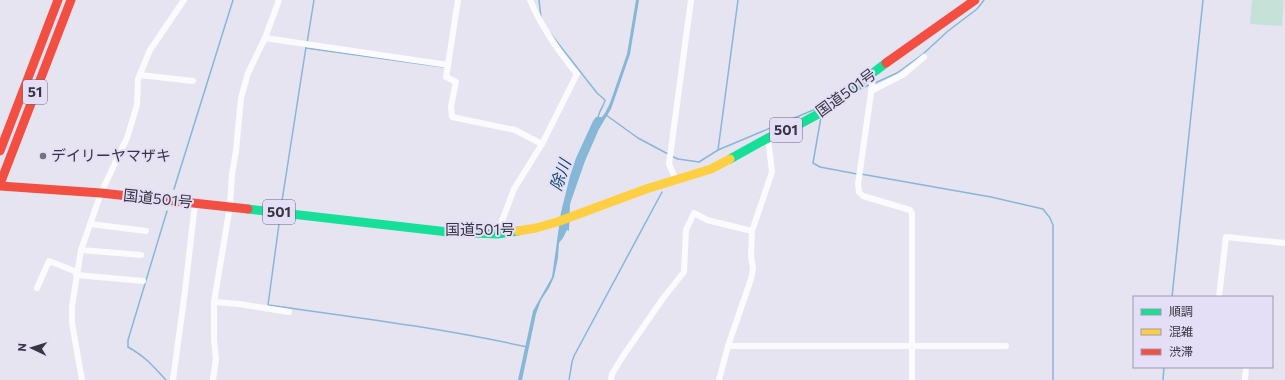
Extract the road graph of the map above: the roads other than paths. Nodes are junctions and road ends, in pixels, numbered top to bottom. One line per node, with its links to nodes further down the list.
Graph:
1 (58, 0): 18 (main road, 51)
2 (72, 0): 20 (main road, 51)
3 (184, 0): 13 (street)
4 (279, 0): 9 (street)
5 (458, 0): 11 (street)
6 (530, 0): 17 (street)
7 (691, 0): 19 (street)
8 (975, 0): 12 (main road, 国道501号 / 501)
9 (265, 38): 11 (street); 23 (street)
10 (924, 57): 15 (street)
11 (448, 65): 17 (street)
12 (874, 72): 15 (street); 16 (main road, 国道501号 / 501)
13 (140, 75): 14 (street); 21 (street)
14 (193, 81)
15 (870, 91): 38 (street)
16 (768, 138): 19 (main road, 国道501号 / 501); 26 (street)
17 (542, 144): 27 (street)
18 (0, 151)
19 (676, 180): 27 (main road, 国道501号 / 501)
20 (0, 185): 21 (main road, 国道501号 / 501)
21 (101, 193): 22 (main road, 国道501号 / 501); 24 (street)
22 (195, 203): 23 (main road, 国道501号 / 501); 42 (street)
23 (230, 206): 27 (main road, 国道501号 / 501); 35 (street)
24 (90, 224): 25 (street); 29 (street)
25 (146, 231)
26 (752, 231): 37 (street); 44 (street)
27 (498, 234)
28 (1285, 243): 34 (street)
29 (81, 250): 30 (street); 31 (street)
30 (141, 255)
31 (76, 273): 32 (street); 33 (street); 41 (street)
32 (143, 281)
33 (37, 288)
34 (1220, 296)
35 (214, 302): 36 (street); 43 (street)
36 (289, 312)
37 (728, 346): 38 (street); 45 (street)
38 (912, 346): 39 (street); 46 (street)
39 (1006, 346)
40 (1246, 368): 47 (street)
41 (82, 380)
42 (173, 380)
43 (213, 380)
44 (612, 380)
45 (719, 380)
46 (912, 380)
47 (1245, 380)

